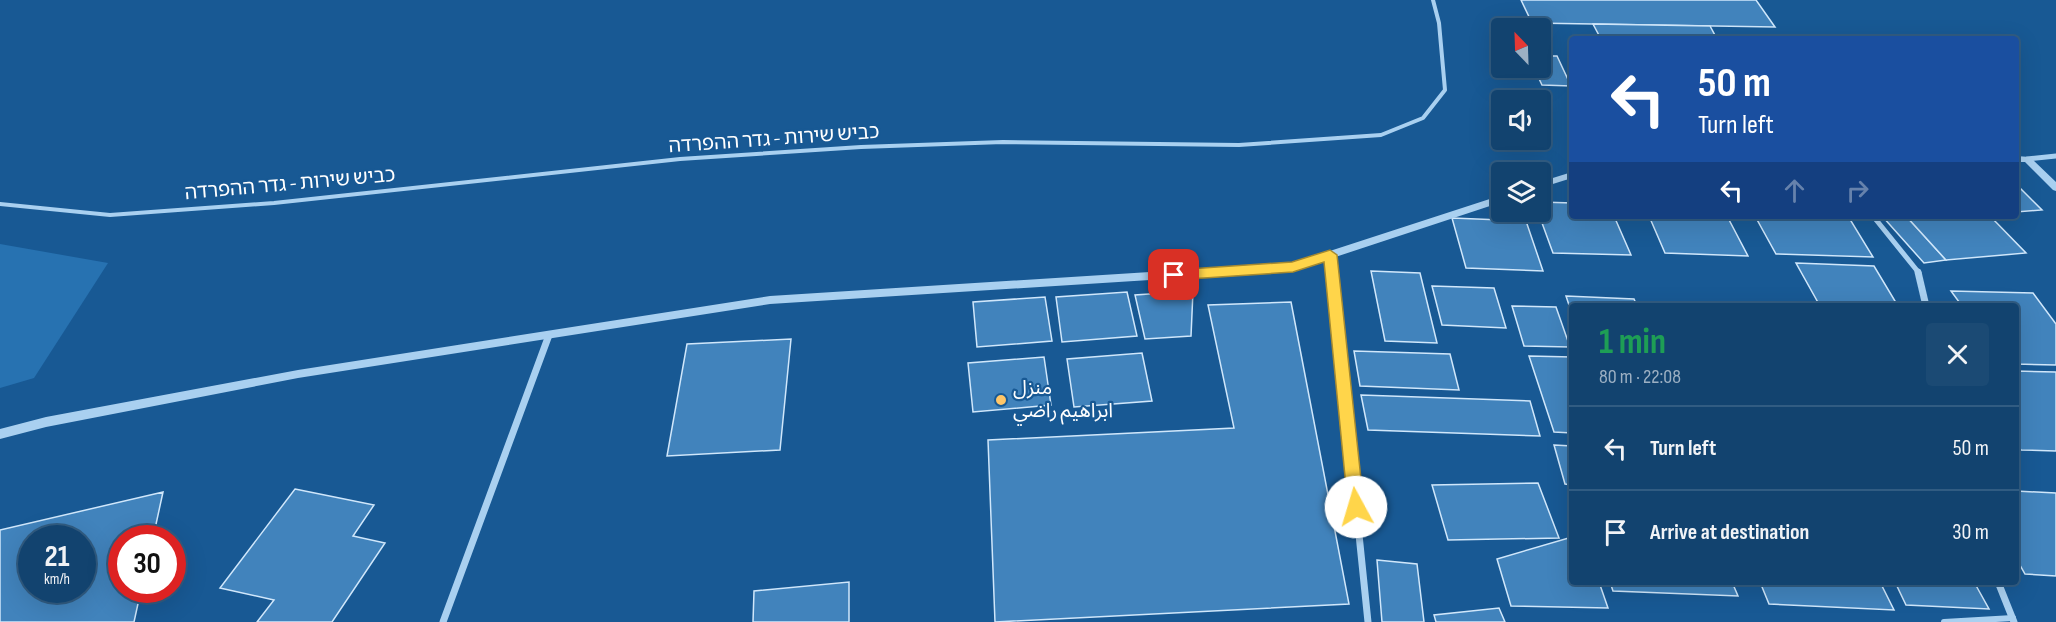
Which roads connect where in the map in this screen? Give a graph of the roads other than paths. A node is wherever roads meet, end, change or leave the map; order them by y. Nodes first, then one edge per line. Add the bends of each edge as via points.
1 (1433, 0) edge
2 (2056, 156) edge
3 (2021, 159) edge
4 (1569, 176) edge
5 (1551, 182) edge
6 (2056, 188) edge
7 (1491, 202) edge
8 (0, 204) edge
9 (1875, 219) edge
10 (1330, 255) junction
11 (1925, 303) edge
12 (549, 335) junction
13 (0, 434) edge
14 (1999, 585) edge
15 (2014, 620) edge
16 (443, 622) edge
17 (1368, 622) edge
18 (1944, 622) edge

1 - 8 lane, כביש שירות - גדר ההפרדה via 1445,90 1423,118 1381,135 1239,145 1003,142 680,159 274,203 110,215
2 - 3 street
3 - 6 street
4 - 5 street
7 - 10 street
9 - 11 street via 1920,275
10 - 12 street via 1293,267 770,300
10 - 17 street
12 - 13 street via 298,374
12 - 16 street
14 - 15 street
15 - 18 street

